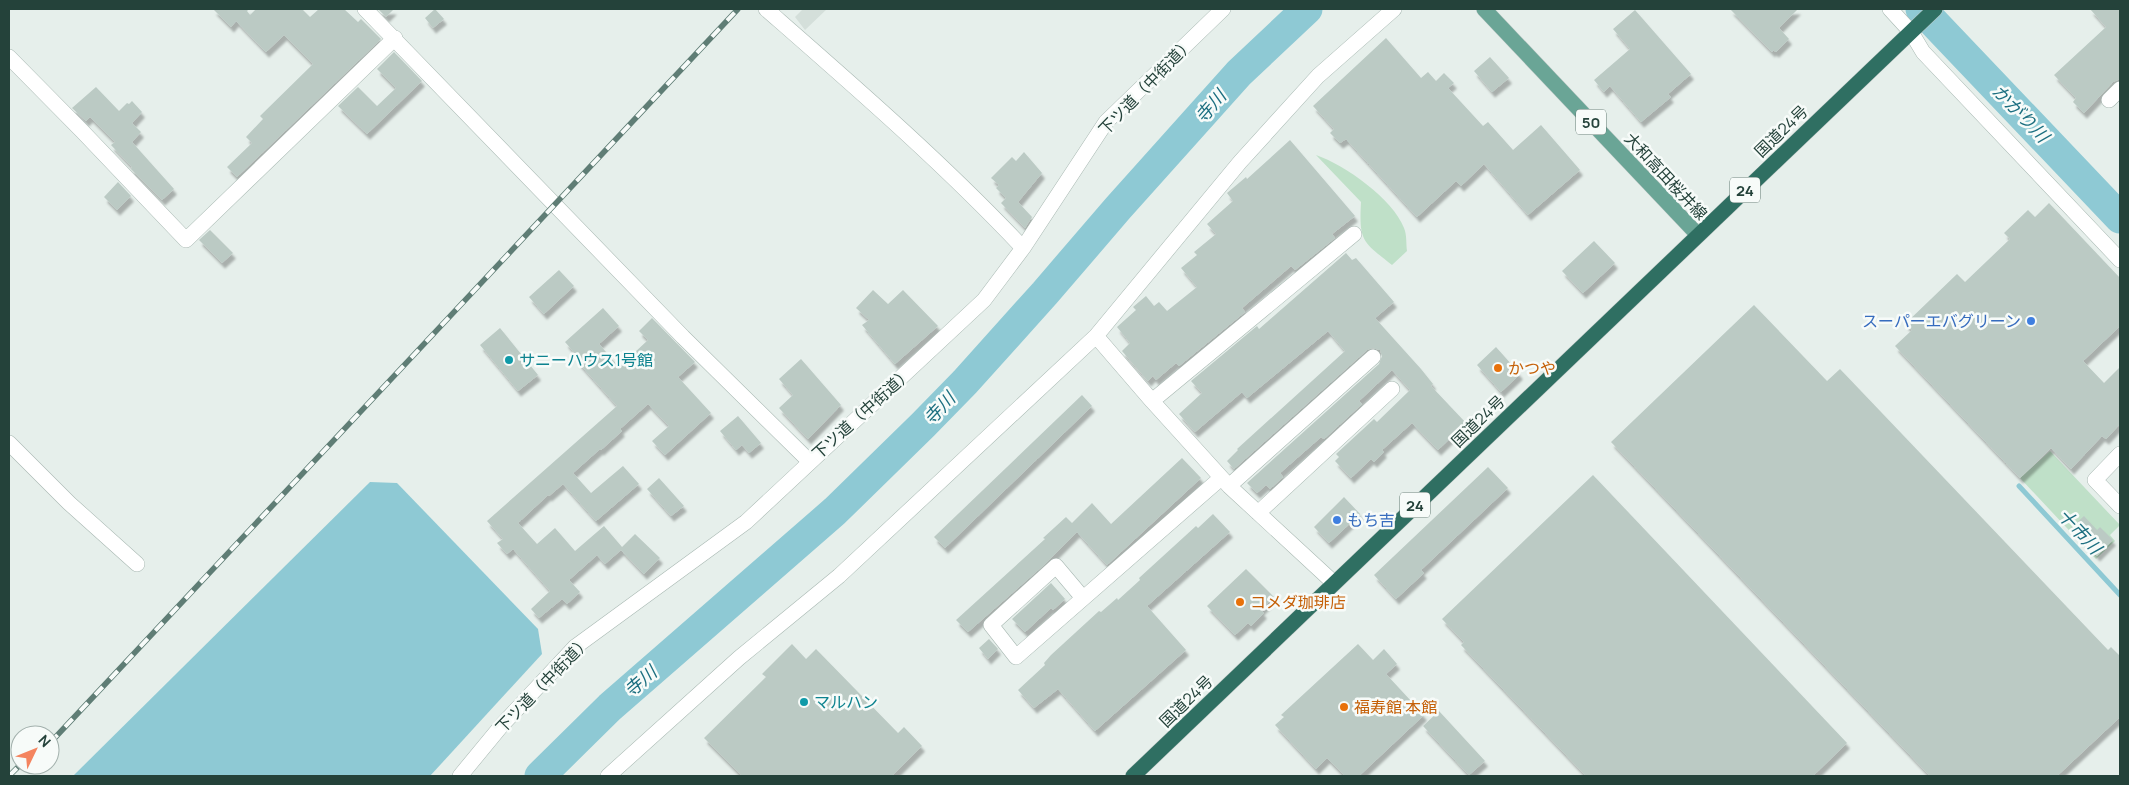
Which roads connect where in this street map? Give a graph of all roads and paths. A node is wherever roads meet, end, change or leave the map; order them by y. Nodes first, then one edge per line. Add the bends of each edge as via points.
1 (365, 9) edge
2 (766, 9) edge
3 (1223, 9) edge
4 (1394, 9) edge
5 (1484, 9) edge
6 (1890, 9) edge
7 (1935, 9) edge
8 (1913, 30) junction
9 (394, 38) junction
10 (9, 57) edge
11 (1354, 234) dead end
12 (1698, 235) junction
13 (1023, 248) junction
14 (2120, 260) edge
15 (1096, 336) junction
16 (1373, 357) dead end
17 (1392, 389) dead end
18 (1152, 401) junction
19 (9, 442) edge
20 (2120, 454) edge
21 (809, 461) junction
22 (1225, 482) junction
23 (2120, 506) edge
24 (1258, 513) junction
25 (137, 564) dead end
26 (1334, 583) junction
27 (1083, 598) junction
28 (460, 776) edge
29 (608, 776) edge
30 (1133, 776) edge

1 - 9 street
2 - 13 street via 881,110
3 - 13 street, 下ツ道（中街道） via 1106,122
4 - 15 street via 1311,83 1240,162
5 - 12 main road, 大和高田桜井線 / 50
6 - 8 street
7 - 8 highway, 国道24号 / 24
8 - 12 highway, 国道24号 / 24
8 - 14 street via 1923,52
9 - 10 street via 186,240
9 - 21 street via 663,316
11 - 18 street
12 - 26 highway, 国道24号 / 24
13 - 21 street, 下ツ道（中街道） via 984,300
15 - 18 street
15 - 29 street via 839,576 739,658
16 - 22 street
17 - 24 street
18 - 22 street
19 - 25 street via 69,503
20 - 23 street via 2095,480
21 - 28 street, 下ツ道（中街道） via 746,522 575,647 502,725
22 - 24 street
22 - 27 street
24 - 26 street
26 - 30 highway, 国道24号 / 24
27 - 27 street via 1016,657 991,625 1056,566

